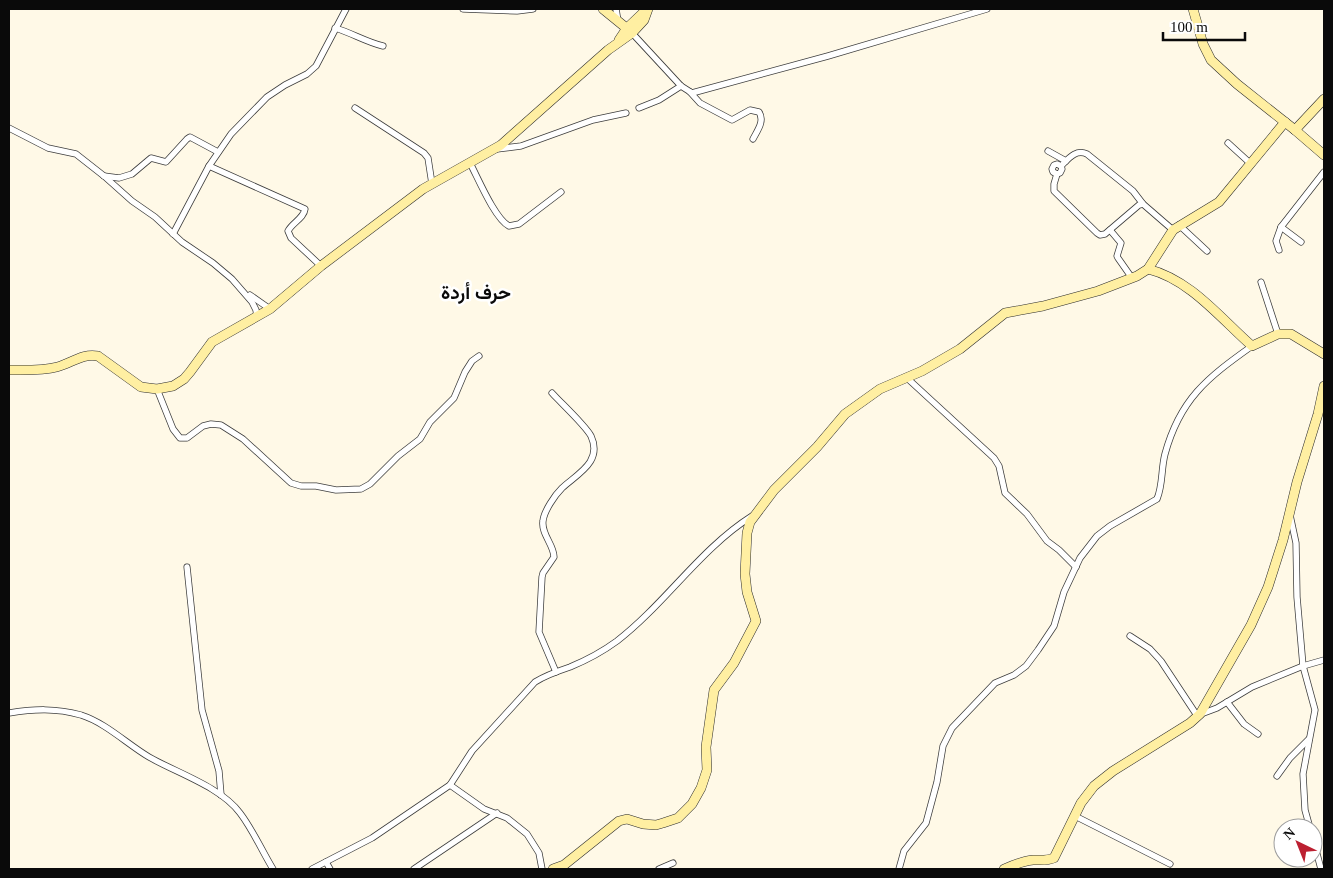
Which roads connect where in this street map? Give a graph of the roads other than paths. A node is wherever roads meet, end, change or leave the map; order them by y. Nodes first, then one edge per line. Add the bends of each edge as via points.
1 (346, 9) edge
2 (463, 9) edge
3 (533, 9) edge
4 (603, 9) edge
5 (616, 9) edge
6 (648, 9) edge
7 (987, 9) edge
8 (1193, 9) edge
9 (618, 21) junction
10 (335, 28) junction
11 (630, 30) junction
12 (383, 46) dead end
13 (680, 86) junction
14 (690, 92) junction
15 (1324, 100) edge
16 (355, 108) dead end
17 (639, 108) dead end
18 (626, 113) dead end
19 (1285, 122) junction
20 (9, 128) edge
21 (1295, 130) junction
22 (753, 139) dead end
23 (1228, 143) dead end
24 (495, 149) junction
25 (1048, 151) dead end
26 (218, 152) junction
27 (1324, 155) edge
28 (470, 163) junction
29 (1063, 164) junction
30 (1250, 164) junction
31 (208, 166) junction
32 (1324, 172) edge
33 (104, 176) junction
34 (432, 184) junction
35 (561, 192) dead end
36 (1143, 204) junction
37 (1281, 226) junction
38 (1176, 227) junction
39 (1110, 230) junction
40 (173, 234) junction
41 (1301, 242) dead end
42 (1279, 250) dead end
43 (1207, 251) dead end
44 (321, 266) junction
45 (1148, 269) junction
46 (1132, 278) junction
47 (1261, 282) dead end
48 (240, 288) junction
49 (270, 309) junction
50 (257, 317) junction
51 (1278, 334) junction
52 (1252, 346) junction
53 (1324, 354) edge
54 (479, 356) dead end
55 (9, 370) edge
56 (907, 378) junction
57 (1324, 386) edge
58 (156, 389) junction
59 (552, 393) dead end
60 (1321, 415) edge
61 (1290, 512) junction
62 (753, 516) junction
63 (1076, 567) junction
64 (186, 568) dead end
65 (1130, 636) dead end
66 (1324, 660) edge
67 (1304, 666) junction
68 (556, 672) junction
69 (1228, 702) junction
70 (9, 712) edge
71 (1199, 715) junction
72 (1258, 734) dead end
73 (1309, 739) junction
74 (1277, 776) dead end
75 (450, 785) junction
76 (221, 795) junction
77 (497, 813) junction
78 (1075, 816) junction
79 (1307, 818) edge
80 (326, 862) junction
81 (423, 863) junction
82 (673, 863) dead end
83 (1170, 864) dead end
84 (273, 869) edge
85 (312, 869) edge
86 (330, 869) edge
87 (414, 869) edge
88 (427, 869) edge
89 (542, 869) edge
90 (553, 869) edge
91 (659, 869) edge
92 (899, 869) edge
93 (1004, 869) edge

1 - 10 street
2 - 3 street
4 - 9 main road
5 - 9 street
6 - 11 main road via 644,20
7 - 14 street via 701,92
8 - 19 main road via 1209,58
9 - 11 main road
10 - 12 street
10 - 26 street via 316,66 266,97
11 - 13 street
11 - 24 main road via 523,128
13 - 14 street
13 - 17 street
14 - 22 street via 700,103 732,120 750,110 760,112 762,122
15 - 21 main road
16 - 34 street via 424,153 428,158
18 - 24 street via 593,120 521,146
19 - 21 main road
19 - 30 main road
20 - 33 street via 48,148 76,154
21 - 27 main road
23 - 30 street
24 - 28 main road
25 - 29 street
26 - 31 street
26 - 33 street via 190,137 166,162 151,158 132,174 119,178
28 - 34 main road
28 - 35 street via 504,223 509,226 519,224
29 - 36 street via 1076,153 1087,154 1133,191
29 - 39 street via 1052,167 1056,174 1054,191 1097,233 1103,235
30 - 38 main road via 1212,208
31 - 40 street
31 - 44 street via 305,209 288,231 291,238
32 - 37 street
33 - 40 street
34 - 44 main road
36 - 38 street
36 - 39 street
37 - 41 street
37 - 42 street via 1276,241
38 - 43 street
38 - 45 main road
39 - 46 street via 1121,243 1117,256
40 - 48 street via 214,263
44 - 49 main road
45 - 46 main road
45 - 52 main road via 1168,276 1193,292
46 - 56 main road via 1098,291 1005,313 960,348
47 - 51 street
48 - 49 street
48 - 50 street via 252,302
49 - 50 main road
50 - 58 main road via 212,342 184,379 173,386
51 - 52 main road
51 - 53 main road via 1291,334
52 - 63 street via 1216,372 1186,404 1165,454 1157,499 1098,536
54 - 58 street via 465,372 454,398 430,422 420,439 370,484 357,489 331,490 291,483 243,438 221,425 206,425 187,438 180,438
55 - 58 main road via 57,367 85,355 93,355 141,387
56 - 62 main road via 880,389 845,414
56 - 63 street via 994,458 1005,493 1027,514 1047,541
57 - 60 main road
59 - 68 street via 590,435 593,448 588,465 561,489 543,518 542,527 554,557 542,577 539,632
60 - 61 main road
61 - 67 street via 1296,543 1297,597
61 - 71 main road via 1260,608
62 - 68 street via 717,542 656,606 616,641 597,655
62 - 90 main road via 746,533 745,574 756,621 734,663 714,690 707,770 696,798 685,812 670,821 656,825 627,819 619,821 564,865
63 - 92 street via 1064,592 1054,626 1026,666 995,683 948,734 926,823 904,851
64 - 76 street via 202,710 219,771
65 - 71 street via 1161,661
66 - 67 street
67 - 69 street via 1252,687
67 - 73 street via 1315,710
68 - 75 street via 535,682 521,696 470,754
69 - 71 street
69 - 72 street via 1244,724
70 - 76 street via 40,708 82,716
71 - 78 main road via 1102,778 1087,794
73 - 74 street
73 - 79 street via 1303,774
75 - 77 street via 477,804
75 - 80 street via 372,838
76 - 84 street via 240,812
77 - 81 street
77 - 89 street via 513,822 532,840
78 - 83 street
78 - 93 main road via 1054,858 1029,860
80 - 85 street
80 - 86 street
81 - 87 street
81 - 88 street
82 - 91 street

